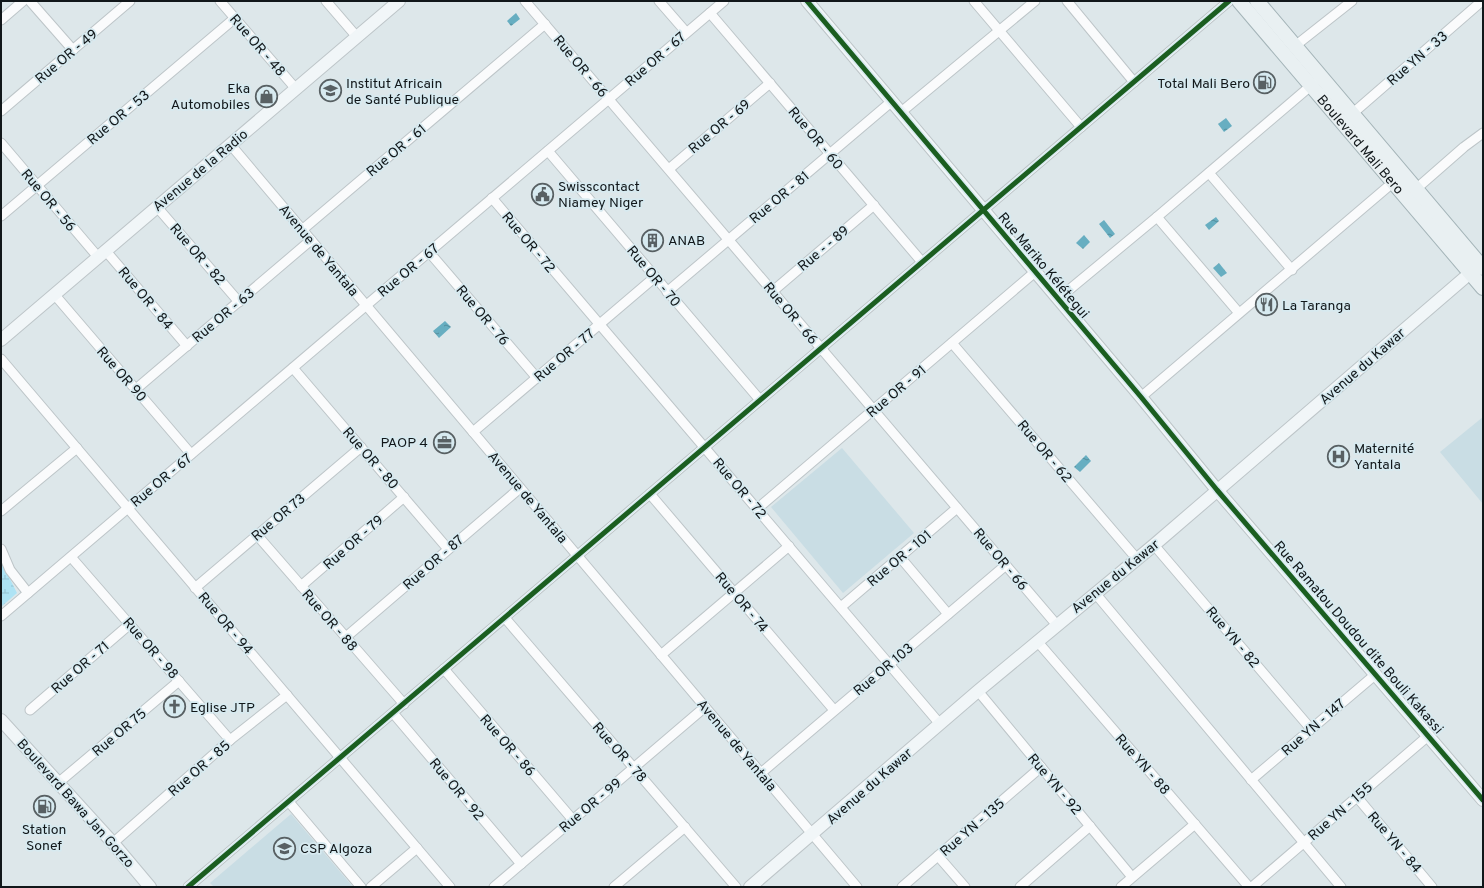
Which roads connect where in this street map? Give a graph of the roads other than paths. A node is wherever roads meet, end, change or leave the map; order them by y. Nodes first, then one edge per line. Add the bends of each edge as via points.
1 (23, 1) edge
2 (30, 1) edge
3 (220, 1) edge
4 (326, 1) edge
5 (399, 1) edge
6 (526, 1) edge
7 (659, 1) edge
8 (724, 1) edge
9 (806, 1) edge
10 (974, 1) edge
11 (1035, 1) edge
12 (1067, 1) edge
13 (1229, 1) edge
14 (1239, 1) edge
15 (1257, 1) edge
16 (1352, 1) edge
17 (1482, 1) edge
18 (126, 2) edge
19 (710, 13) junction
20 (235, 18) junction
21 (1, 20) edge
22 (545, 24) junction
23 (999, 31) junction
24 (686, 32) junction
25 (357, 37) junction
26 (1295, 46) junction
27 (73, 50) junction
28 (1321, 77) junction
29 (1134, 82) junction
30 (770, 83) junction
31 (1310, 86) junction
32 (296, 89) junction
33 (609, 99) junction
34 (891, 102) junction
35 (1, 111) edge
36 (900, 113) junction
37 (1352, 114) junction
38 (1081, 127) junction
39 (1483, 134) edge
40 (1, 143) edge
41 (230, 144) junction
42 (548, 151) junction
43 (830, 154) junction
44 (669, 169) junction
45 (1209, 173) junction
46 (1398, 179) junction
47 (37, 186) junction
48 (1416, 190) junction
49 (492, 198) junction
50 (874, 205) junction
51 (157, 207) junction
52 (983, 211) junction
53 (1, 216) edge
54 (1157, 217) junction
55 (302, 230) junction
56 (311, 240) junction
57 (729, 240) junction
58 (429, 252) junction
59 (101, 254) junction
60 (922, 262) junction
61 (1479, 267) edge
62 (1292, 270) junction
63 (1035, 272) junction
64 (655, 278) junction
65 (1483, 288) edge
66 (773, 291) junction
67 (667, 292) junction
68 (54, 294) junction
69 (1058, 299) junction
70 (238, 302) junction
71 (366, 306) junction
72 (1239, 313) junction
73 (600, 325) junction
74 (1, 340) edge
75 (952, 343) junction
76 (187, 346) junction
77 (821, 348) junction
78 (1, 359) edge
79 (293, 368) junction
80 (537, 378) junction
81 (136, 390) junction
82 (1141, 397) junction
83 (760, 400) junction
84 (874, 410) junction
85 (473, 432) junction
86 (361, 447) junction
87 (77, 448) junction
88 (705, 448) junction
89 (191, 454) junction
90 (520, 488) junction
91 (1217, 490) junction
92 (650, 494) junction
93 (404, 497) junction
94 (128, 508) junction
95 (957, 508) junction
96 (757, 509) junction
97 (1, 511) edge
98 (257, 536) junction
99 (1154, 544) junction
100 (789, 546) junction
101 (1, 549) edge
102 (448, 549) junction
103 (577, 556) junction
104 (71, 557) junction
105 (900, 557) junction
106 (1137, 559) junction
107 (1006, 564) junction
108 (301, 586) junction
109 (195, 588) junction
110 (28, 593) junction
111 (734, 593) junction
112 (1095, 593) junction
113 (841, 607) junction
114 (948, 614) junction
115 (1, 616) edge
116 (505, 618) junction
117 (130, 624) junction
118 (1056, 624) junction
119 (346, 637) junction
120 (1037, 641) junction
121 (661, 655) junction
122 (889, 664) junction
123 (444, 669) junction
124 (1376, 674) junction
125 (179, 681) junction
126 (978, 691) junction
127 (287, 695) junction
128 (404, 704) junction
129 (705, 707) junction
130 (30, 710) dead end
131 (834, 710) junction
132 (393, 713) junction
133 (1, 720) edge
134 (940, 724) junction
135 (1311, 730) junction
136 (1428, 736) junction
137 (230, 740) junction
138 (340, 758) junction
139 (1041, 767) junction
140 (634, 768) junction
141 (761, 773) junction
142 (1251, 780) junction
143 (58, 783) junction
144 (1357, 797) junction
145 (1483, 800) edge
146 (289, 802) junction
147 (573, 820) junction
148 (1195, 824) junction
149 (1090, 826) junction
150 (685, 827) junction
151 (812, 834) junction
152 (113, 843) junction
153 (1303, 843) junction
154 (417, 848) junction
155 (938, 856) junction
156 (521, 864) junction
157 (1132, 877) junction
158 (150, 887) edge
159 (188, 887) edge
160 (361, 887) edge
161 (371, 887) edge
162 (450, 887) edge
163 (494, 887) edge
164 (614, 887) edge
165 (736, 887) edge
166 (750, 887) edge
167 (857, 887) edge
168 (902, 887) edge
169 (965, 887) edge
170 (1020, 887) edge
171 (1121, 887) edge
172 (1249, 887) edge
173 (1252, 887) edge
174 (1341, 887) edge
175 (1432, 887) edge

1 - 21 street
2 - 27 street
3 - 20 street, Rue OR - 48
4 - 25 street
5 - 25 street, Avenue de la Radio
6 - 22 street, Rue OR - 66
7 - 24 street
8 - 19 street, Rue OR - 67
9 - 34 street, Rue Mariko Kélétegui
10 - 23 street
11 - 23 street
12 - 29 street
13 - 29 street
14 - 31 main road, Boulevard Mali Bero
15 - 26 main road, Boulevard Mali Bero
16 - 26 street
17 - 37 street, Rue YN - 33
18 - 27 street, Rue OR - 49
19 - 24 street, Rue OR - 67
19 - 30 street, Rue OR - 60
20 - 32 street, Rue OR - 48
20 - 47 street, Rue OR - 53
22 - 33 street, Rue OR - 66
22 - 55 street, Rue OR - 61
23 - 36 street
23 - 38 street
24 - 33 street, Rue OR - 67
25 - 32 street, Avenue de la Radio
26 - 28 main road, Boulevard Mali Bero
27 - 35 street, Rue OR - 49
28 - 31 street
28 - 37 main road, Boulevard Mali Bero
29 - 38 street
30 - 43 street, Rue OR - 60
30 - 44 street, Rue OR - 69
31 - 45 street
31 - 46 main road, Boulevard Mali Bero
32 - 41 street, Avenue de la Radio
33 - 42 street, Rue OR - 67
33 - 44 street, Rue OR - 66
34 - 36 street, Rue Mariko Kélétegui
34 - 43 street, Rue OR - 81
36 - 52 street, Rue Mariko Kélétegui
37 - 46 main road, Boulevard Mali Bero
38 - 52 street
39 - 48 street via 1464,147
40 - 47 street, Rue OR - 56
41 - 51 street, Avenue de la Radio
41 - 55 street, Avenue de Yantala
42 - 49 street, Rue OR - 67
42 - 64 street, Rue OR - 70
43 - 50 street, Rue OR - 60
43 - 57 street, Rue OR - 81
44 - 57 street, Rue OR - 66
45 - 54 street
45 - 62 street
46 - 48 main road, Boulevard Mali Bero
46 - 61 main road, Boulevard Mali Bero
46 - 62 street
47 - 53 street, Rue OR - 53
47 - 59 street, Rue OR - 56
48 - 61 main road, Boulevard Mali Bero
49 - 58 street, Rue OR - 67
49 - 73 street, Rue OR - 72
50 - 60 street, Rue OR - 60
50 - 66 street, Rue - - 89
51 - 59 street, Avenue de la Radio
51 - 70 street, Rue OR - 82
52 - 60 street
52 - 63 street, Rue Mariko Kélétegui
54 - 69 street
54 - 72 street
55 - 56 street, Avenue de Yantala
56 - 70 street, Rue OR - 63
56 - 71 street, Avenue de Yantala
57 - 66 street, Rue OR - 66
57 - 67 street, Rue OR - 81
58 - 71 street, Rue OR - 67
58 - 80 street, Rue OR - 76
59 - 68 street, Avenue de la Radio
59 - 76 street, Rue OR - 84
60 - 77 street
61 - 65 main road, Boulevard Mali Bero
61 - 91 street, Avenue du Kawar
62 - 72 street
63 - 69 street, Rue Mariko Kélétegui
63 - 75 street, Rue OR - 91
64 - 67 street, Rue OR - 70
64 - 73 street, Rue OR - 77
66 - 77 street, Rue OR - 66
67 - 83 street, Rue OR - 70
68 - 74 street, Avenue de la Radio
68 - 81 street, Rue OR 90
69 - 82 street, Rue Mariko Kélétegui
70 - 76 street, Rue OR - 63
71 - 79 street, Rue OR - 67
71 - 85 street, Avenue de Yantala
72 - 82 street
73 - 80 street, Rue OR - 77
73 - 88 street, Rue OR - 72
75 - 84 street, Rue OR - 91
75 - 106 street, Rue OR - 62
76 - 81 street, Rue OR - 63
77 - 83 street
77 - 84 street, Rue OR - 66
78 - 87 street, Rue OR - 94
79 - 86 street, Rue OR - 80
79 - 89 street, Rue OR - 67
80 - 85 street, Rue OR - 77
81 - 89 street, Rue OR 90
82 - 91 street, Rue Mariko Kélétegui
83 - 88 street
84 - 95 street, Rue OR - 66
84 - 96 street, Rue OR - 91
85 - 90 street, Avenue de Yantala
86 - 93 street, Rue OR - 80
86 - 98 street, Rue OR 73
87 - 94 street, Rue OR - 94
87 - 97 street
88 - 92 street
88 - 96 street, Rue OR - 72
89 - 94 street, Rue OR - 67
90 - 102 street, Rue OR - 87
90 - 103 street, Avenue de Yantala
91 - 99 street, Avenue du Kawar
91 - 124 street, Rue Ramatou Doudou dite Bouli Kakassi
92 - 103 street
92 - 111 street, Rue OR - 74
93 - 102 street, Rue OR - 80
93 - 108 street, Rue OR - 79
94 - 104 street, Rue OR - 67
94 - 109 street, Rue OR - 94
95 - 105 street, Rue OR - 101
95 - 107 street, Rue OR - 66
96 - 100 street, Rue OR - 72
98 - 108 street, Rue OR - 88
98 - 109 street, Rue OR 73
99 - 106 street, Avenue du Kawar
99 - 135 street, Rue YN - 82
100 - 111 street
100 - 113 street, Rue OR - 72
101 - 110 street via 10,570
102 - 119 street, Rue OR - 87
103 - 116 street
103 - 121 street, Avenue de Yantala
104 - 110 street, Rue OR - 67
104 - 117 street, Rue OR - 98
105 - 113 street, Rue OR - 101
105 - 114 street
106 - 112 street, Avenue du Kawar
107 - 114 street, Rue OR 103
107 - 118 street, Rue OR - 66
108 - 119 street, Rue OR - 88
109 - 127 street, Rue OR - 94
110 - 115 street, Rue OR - 67
111 - 121 street
111 - 131 street, Rue OR - 74
112 - 118 street, Avenue du Kawar
112 - 142 street
113 - 122 street, Rue OR - 72
114 - 122 street, Rue OR 103
116 - 123 street
116 - 140 street, Rue OR - 78
117 - 125 street, Rue OR - 98
117 - 130 street, Rue OR - 71
118 - 120 street, Avenue du Kawar
119 - 128 street, Rue OR - 88
120 - 126 street, Avenue du Kawar
120 - 148 street, Rue YN - 88
121 - 129 street, Avenue de Yantala
122 - 131 street, Rue OR 103
122 - 134 street, Rue OR - 72
123 - 128 street
123 - 147 street, Rue OR - 86
124 - 135 street, Rue YN - 147
124 - 136 street, Rue Ramatou Doudou dite Bouli Kakassi
125 - 137 street, Rue OR - 98
125 - 143 street, Rue OR 75
126 - 134 street, Avenue du Kawar
126 - 139 street, Rue YN - 92
127 - 137 street, Rue OR - 85
127 - 138 street, Rue OR - 94
128 - 132 street
129 - 140 street, Rue OR - 99
129 - 141 street, Avenue de Yantala
131 - 141 street, Rue OR 103
132 - 138 street
132 - 156 street, Rue OR - 92
133 - 143 street, Boulevard Bawa Jan Gorzo
134 - 151 street, Avenue du Kawar
135 - 142 street, Rue YN - 147
136 - 144 street, Rue YN - 155
136 - 145 street, Rue Ramatou Doudou dite Bouli Kakassi
137 - 152 street, Rue OR - 85
138 - 146 street
138 - 154 street, Rue OR - 94
139 - 149 street, Rue YN - 92
139 - 155 street, Rue YN - 135
140 - 147 street, Rue OR - 99
140 - 150 street, Rue OR - 78
141 - 151 street, Avenue de Yantala
142 - 153 street
143 - 152 street, Boulevard Bawa Jan Gorzo
144 - 153 street, Rue YN - 155
144 - 175 street, Rue YN - 84
146 - 159 street
146 - 160 street
147 - 156 street, Rue OR - 99
148 - 157 street
148 - 172 street, Rue YN - 88
149 - 157 street, Rue YN - 92
149 - 170 street
150 - 164 street
150 - 165 street, Rue OR - 78
151 - 166 street, Avenue du Kawar
151 - 167 street, Avenue de Yantala
152 - 158 street, Boulevard Bawa Jan Gorzo
153 - 173 street, Rue YN - 155
153 - 174 street
154 - 161 street
154 - 162 street, Rue OR - 94
155 - 168 street, Rue YN - 135
155 - 169 street
156 - 163 street, Rue OR - 99
157 - 171 street

